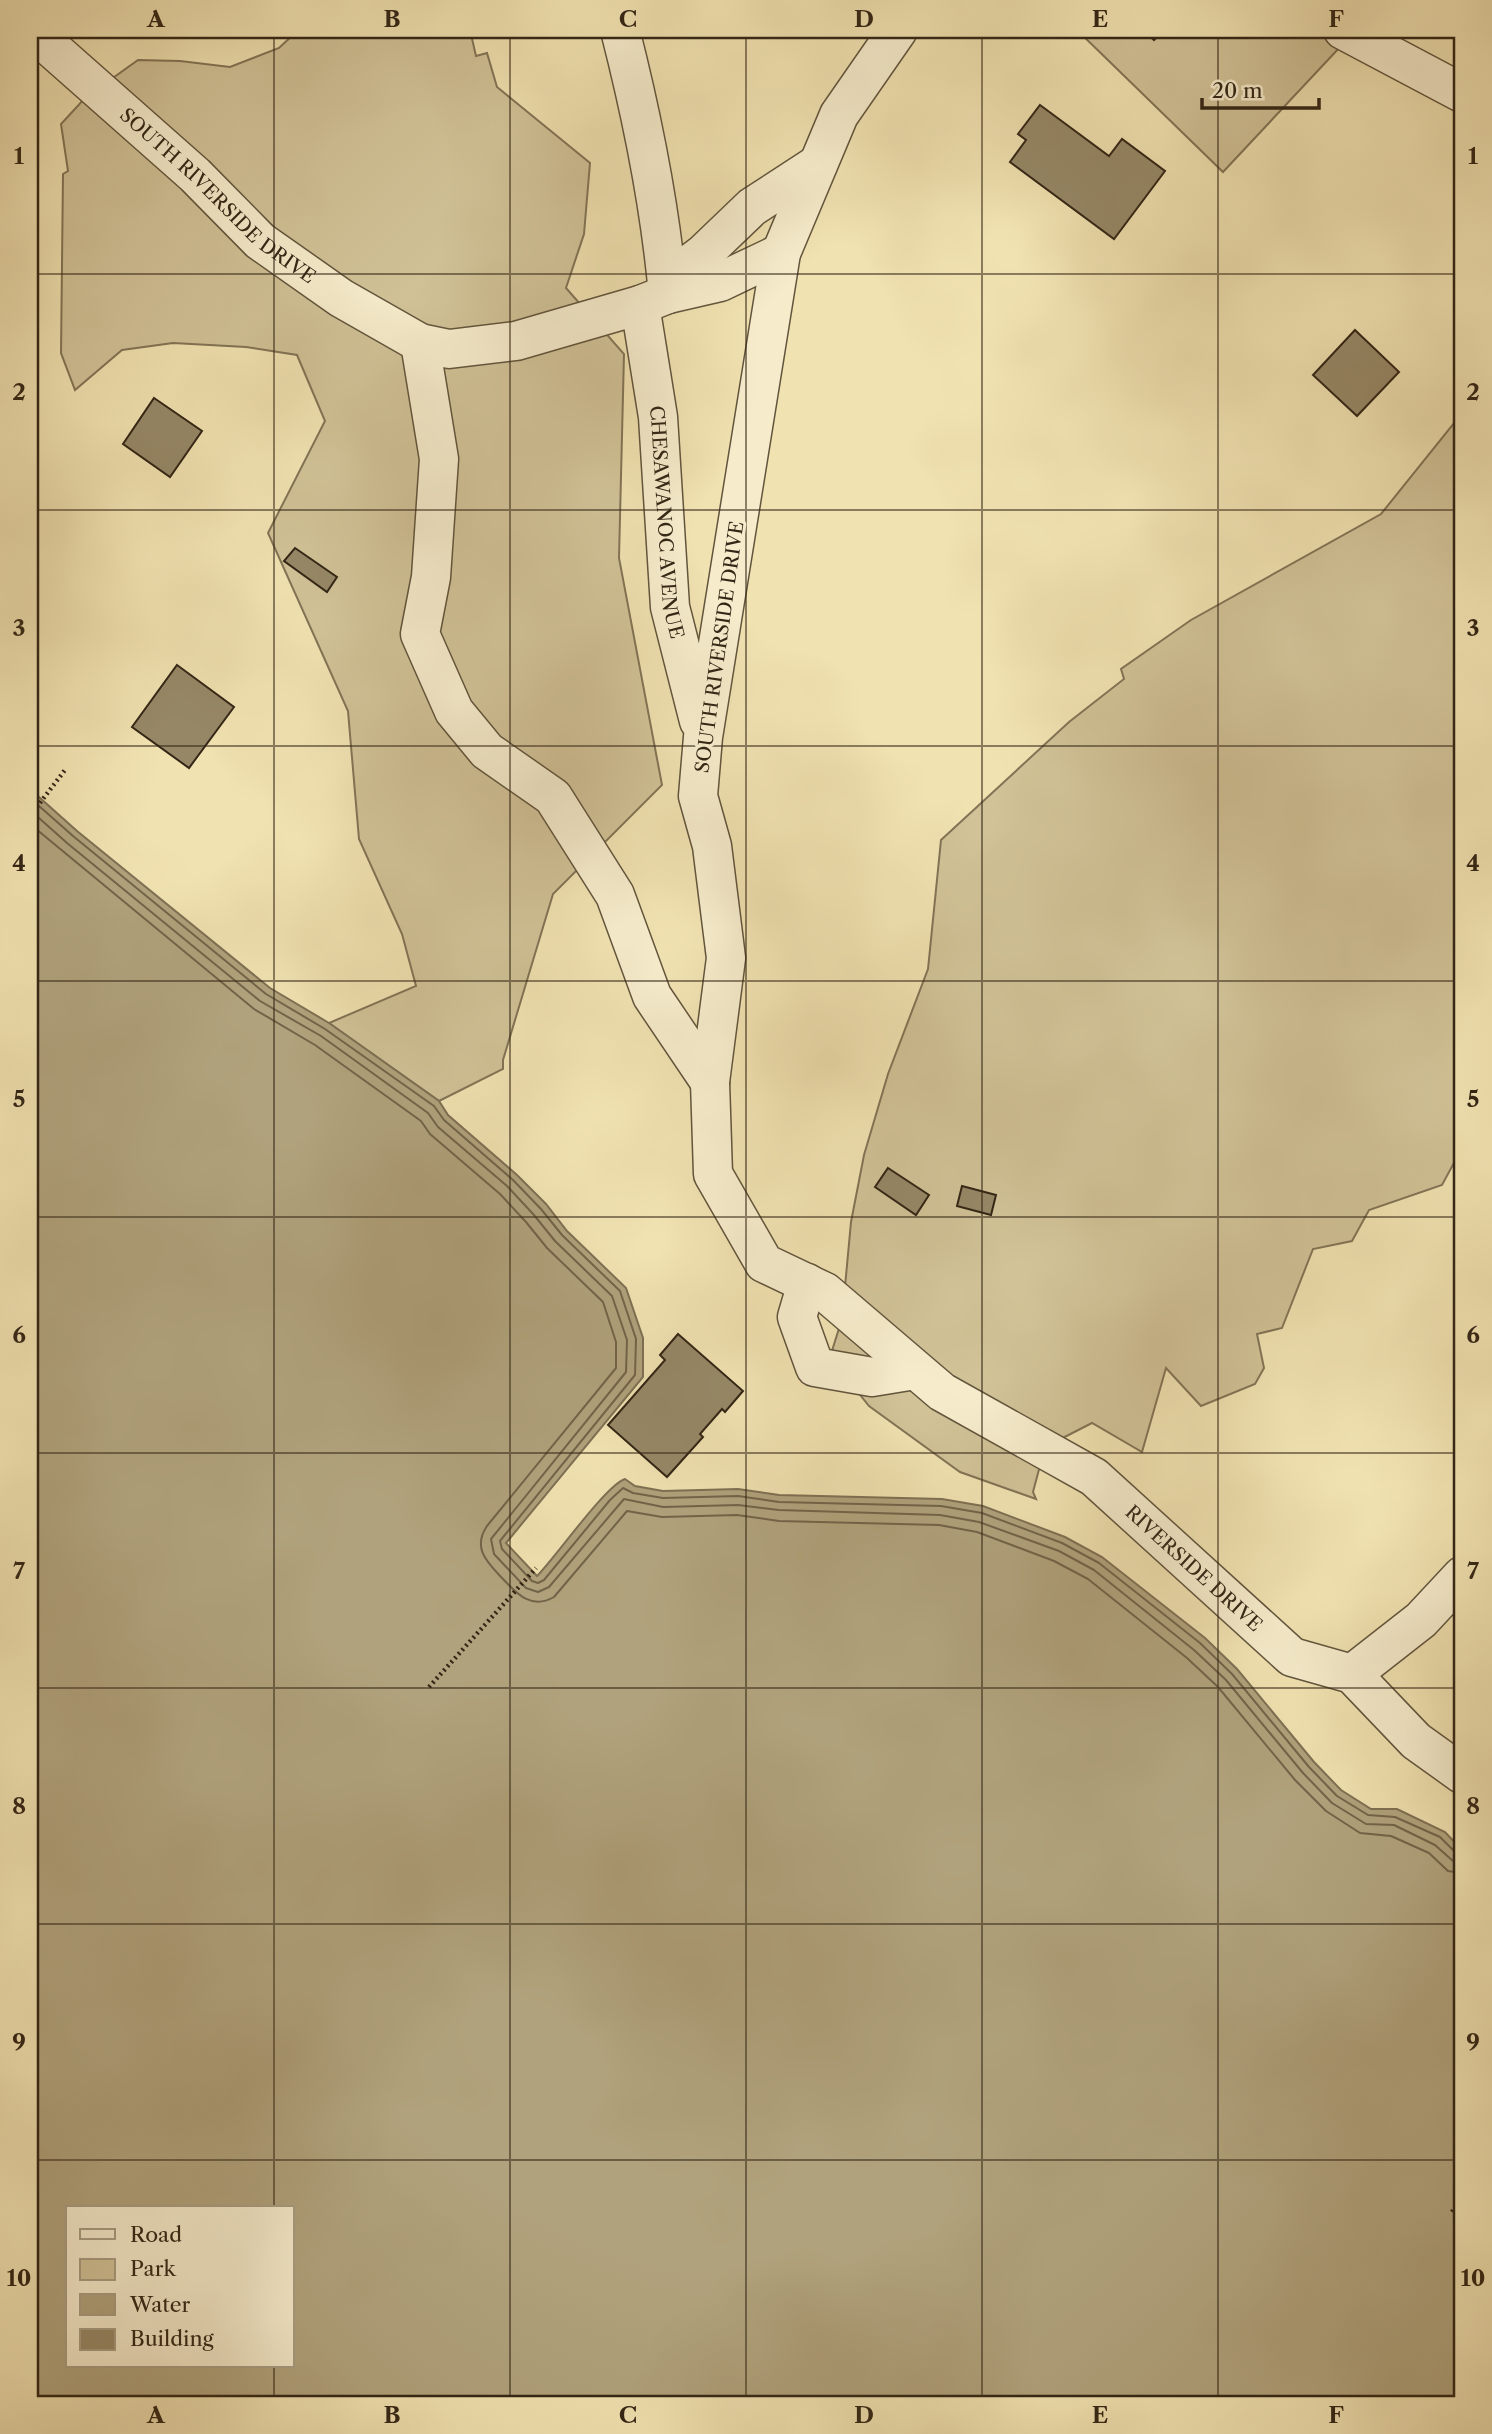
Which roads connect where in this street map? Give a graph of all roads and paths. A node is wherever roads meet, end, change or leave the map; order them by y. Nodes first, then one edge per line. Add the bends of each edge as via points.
1 (32, 30) edge
2 (620, 30) edge
3 (898, 30) edge
4 (1343, 30) edge
5 (1462, 93) edge
6 (818, 164) junction
7 (780, 253) junction
8 (659, 293) junction
9 (420, 343) junction
10 (703, 737) junction
11 (65, 770) dead end
12 (30, 816) edge
13 (710, 1082) junction
14 (816, 1287) junction
15 (915, 1370) junction
16 (536, 1568) dead end
17 (1462, 1576) edge
18 (1352, 1674) junction
19 (429, 1687) dead end
20 (1462, 1774) edge
21 (1462, 2196) edge
22 (1452, 2212) dead end

1 - 9 street, SOUTH RIVERSIDE DRIVE via 195,175 261,241 341,298
2 - 8 street, CHESAWANOC AVENUE via 639,103
3 - 6 street, SOUTH RIVERSIDE DRIVE via 839,116
4 - 5 street
6 - 7 street, SOUTH RIVERSIDE DRIVE
6 - 8 street, SOUTH RIVERSIDE DRIVE via 752,207
7 - 8 street, SOUTH RIVERSIDE DRIVE via 720,282
7 - 10 street, SOUTH RIVERSIDE DRIVE
8 - 9 street, SOUTH RIVERSIDE DRIVE via 516,341 449,349
8 - 10 street, CHESAWANOC AVENUE via 658,417 670,607
9 - 13 street via 439,459 431,577 420,634 454,711 487,751 553,797 615,895 652,996
10 - 13 street, SOUTH RIVERSIDE DRIVE via 698,796 712,846 726,958
11 - 12 path
13 - 14 street, SOUTH RIVERSIDE DRIVE via 713,1174 764,1263
14 - 15 street, RIVERSIDE DRIVE
14 - 15 street via 797,1317 815,1367 873,1377
15 - 18 street, RIVERSIDE DRIVE via 942,1392 1094,1477 1292,1657
16 - 19 path
17 - 18 street via 1422,1620
18 - 20 street via 1416,1741
21 - 22 path

